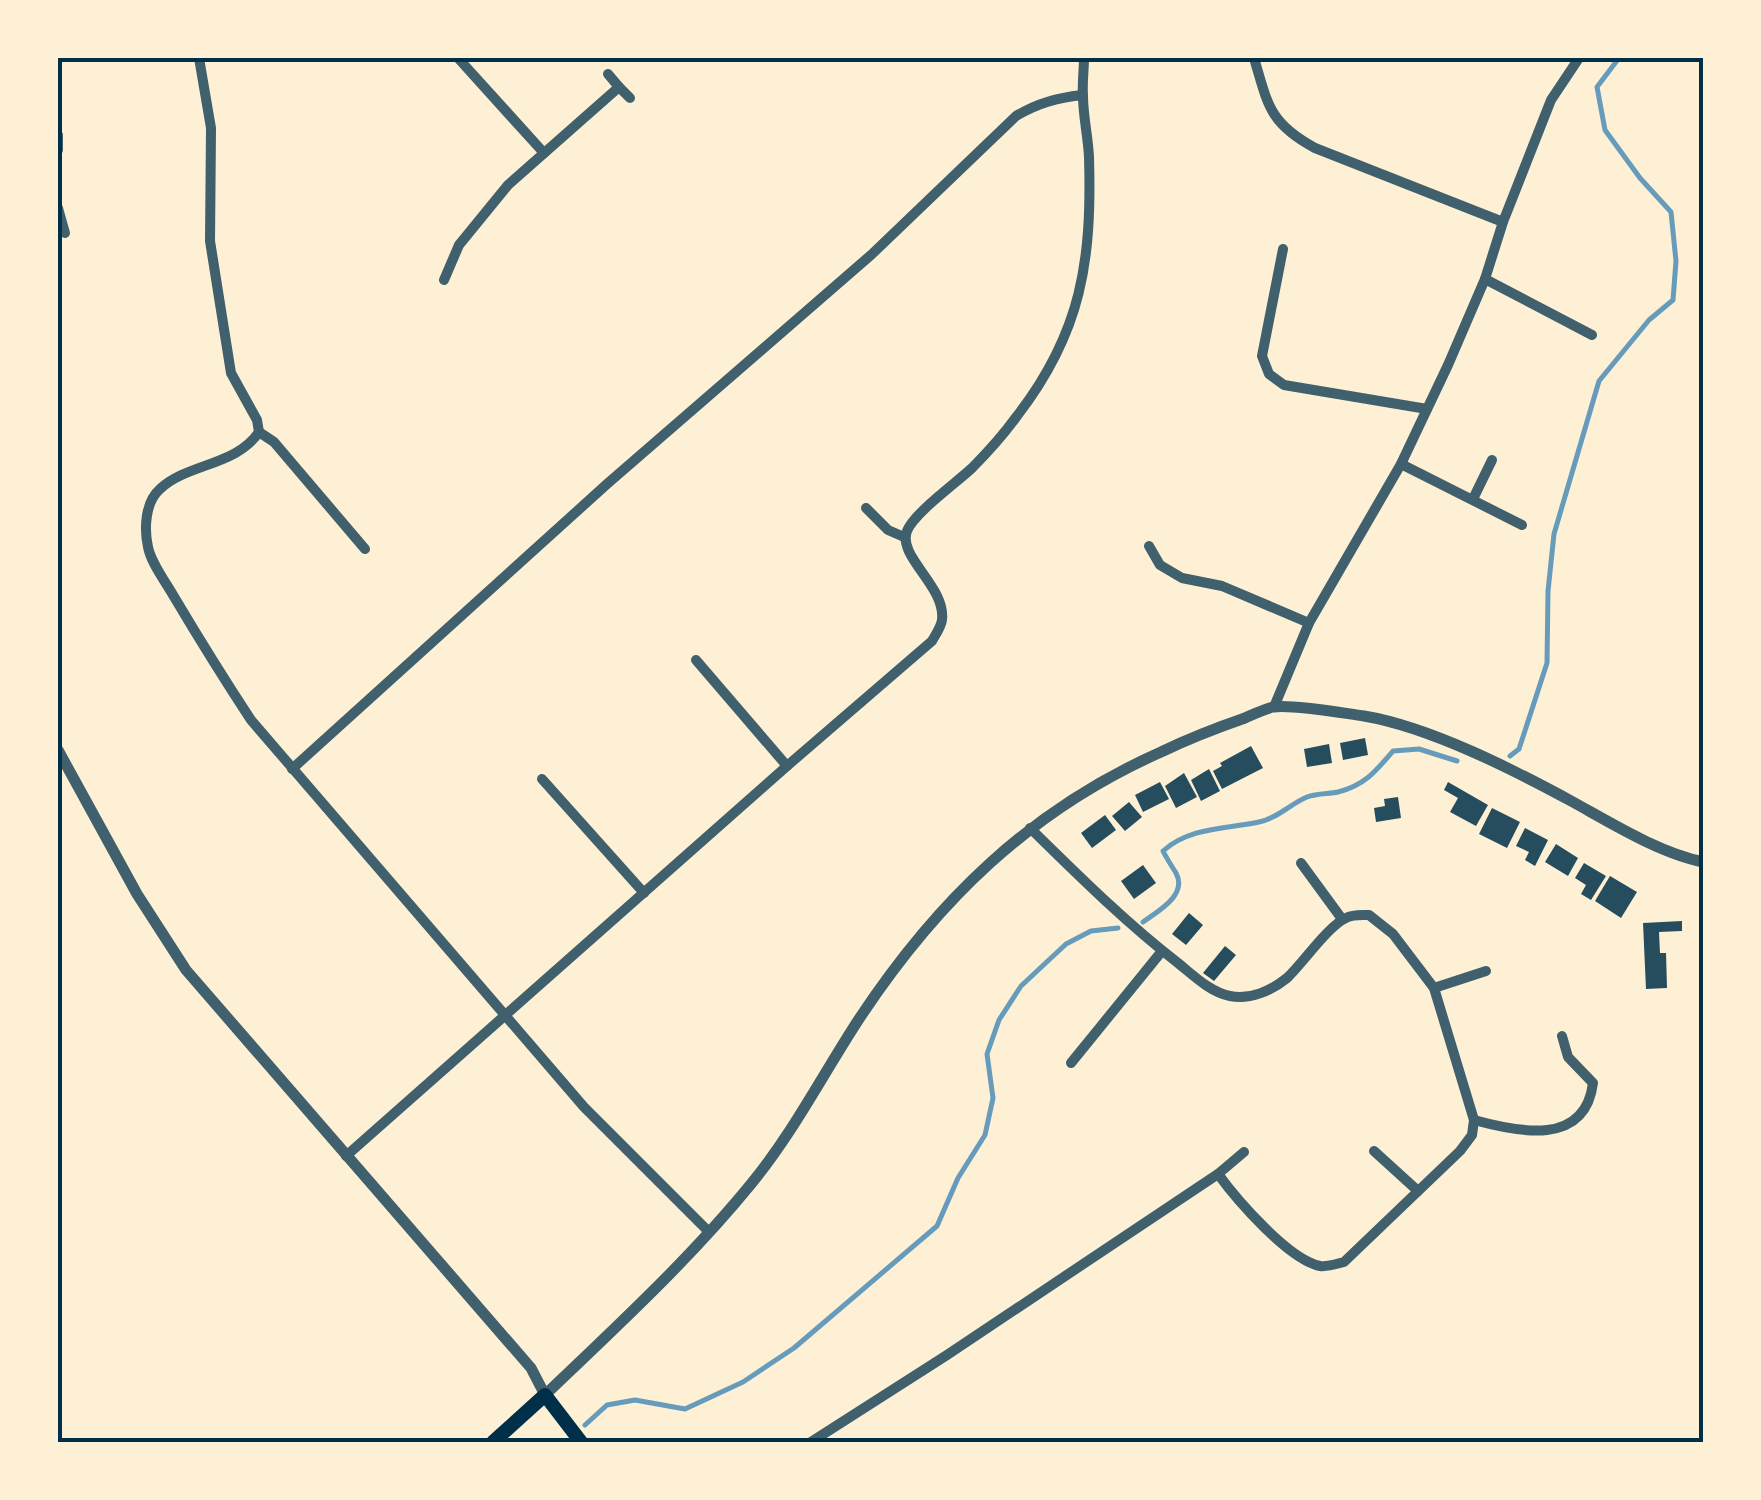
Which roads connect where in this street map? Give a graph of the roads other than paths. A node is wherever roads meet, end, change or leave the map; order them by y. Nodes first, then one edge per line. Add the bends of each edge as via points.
1 (200, 58) edge
2 (458, 58) edge
3 (1084, 58) edge
4 (1254, 58) edge
5 (1578, 58) edge
6 (608, 74) dead end
7 (619, 86) junction
8 (1082, 95) junction
9 (630, 98) dead end
10 (58, 135) edge
11 (58, 150) edge
12 (544, 153) junction
13 (58, 208) edge
14 (1503, 222) junction
15 (65, 234) dead end
16 (1283, 249) dead end
17 (1485, 279) junction
18 (444, 280) dead end
19 (1592, 335) dead end
20 (1427, 409) junction
21 (259, 432) junction
22 (1492, 460) dead end
23 (1401, 464) junction
24 (1473, 499) junction
25 (866, 508) dead end
26 (1522, 525) dead end
27 (904, 537) junction
28 (1149, 546) dead end
29 (365, 549) dead end
30 (1309, 623) junction
31 (696, 660) dead end
32 (1274, 707) junction
33 (58, 750) edge
34 (787, 766) junction
35 (292, 769) junction
36 (542, 778) dead end
37 (1030, 828) junction
38 (1704, 862) edge
39 (1300, 863) dead end
40 (644, 893) junction
41 (1342, 919) junction
42 (1162, 951) junction
43 (1486, 971) dead end
44 (1434, 988) junction
45 (506, 1016) junction
46 (1562, 1036) dead end
47 (1071, 1064) dead end
48 (1474, 1120) junction
49 (1244, 1152) dead end
50 (1374, 1152) dead end
51 (346, 1156) junction
52 (1218, 1174) junction
53 (1418, 1190) junction
54 (708, 1232) junction
55 (545, 1394) junction
56 (816, 1441) edge
57 (493, 1442) edge
58 (581, 1442) edge

1 - 21 street via 211,128 210,241 232,373
2 - 12 street
3 - 8 street
4 - 14 street via 1273,113 1300,140
5 - 14 street via 1551,100
6 - 7 street
7 - 9 street
7 - 12 street
8 - 27 street via 1086,258 1062,342 1019,414
8 - 35 street via 1037,103 1016,116 871,255
10 - 11 street
12 - 18 street via 459,245
13 - 15 street
14 - 17 street
16 - 20 street via 1262,356 1270,374 1284,385
17 - 19 street
17 - 20 street
20 - 23 street
21 - 29 street
21 - 35 street via 241,450 158,490 148,506 148,550 250,720
22 - 24 street
23 - 24 street
23 - 30 street
24 - 26 street
25 - 27 street
27 - 34 street via 942,605 942,623 932,640
28 - 30 street via 1160,565 1182,578 1222,586
30 - 32 street
31 - 34 street
32 - 37 street via 1139,761
32 - 38 street via 1368,717 1435,737
33 - 51 street via 186,970
34 - 40 street
35 - 45 street
36 - 40 street
37 - 42 street
37 - 54 street via 923,933 753,1182
39 - 41 street
40 - 45 street
41 - 42 street via 1287,978 1250,996 1214,991
41 - 44 street via 1369,914
42 - 47 street
43 - 44 street
44 - 48 street
45 - 51 street
45 - 54 street via 584,1107
46 - 48 street via 1568,1057 1592,1083 1590,1100 1576,1118 1551,1131 1522,1132
48 - 53 street via 1472,1135
49 - 52 street
50 - 53 street
51 - 55 street via 531,1368
52 - 53 street via 1257,1221 1324,1267 1344,1262
52 - 56 street
54 - 55 street
55 - 57 main road
55 - 58 main road

